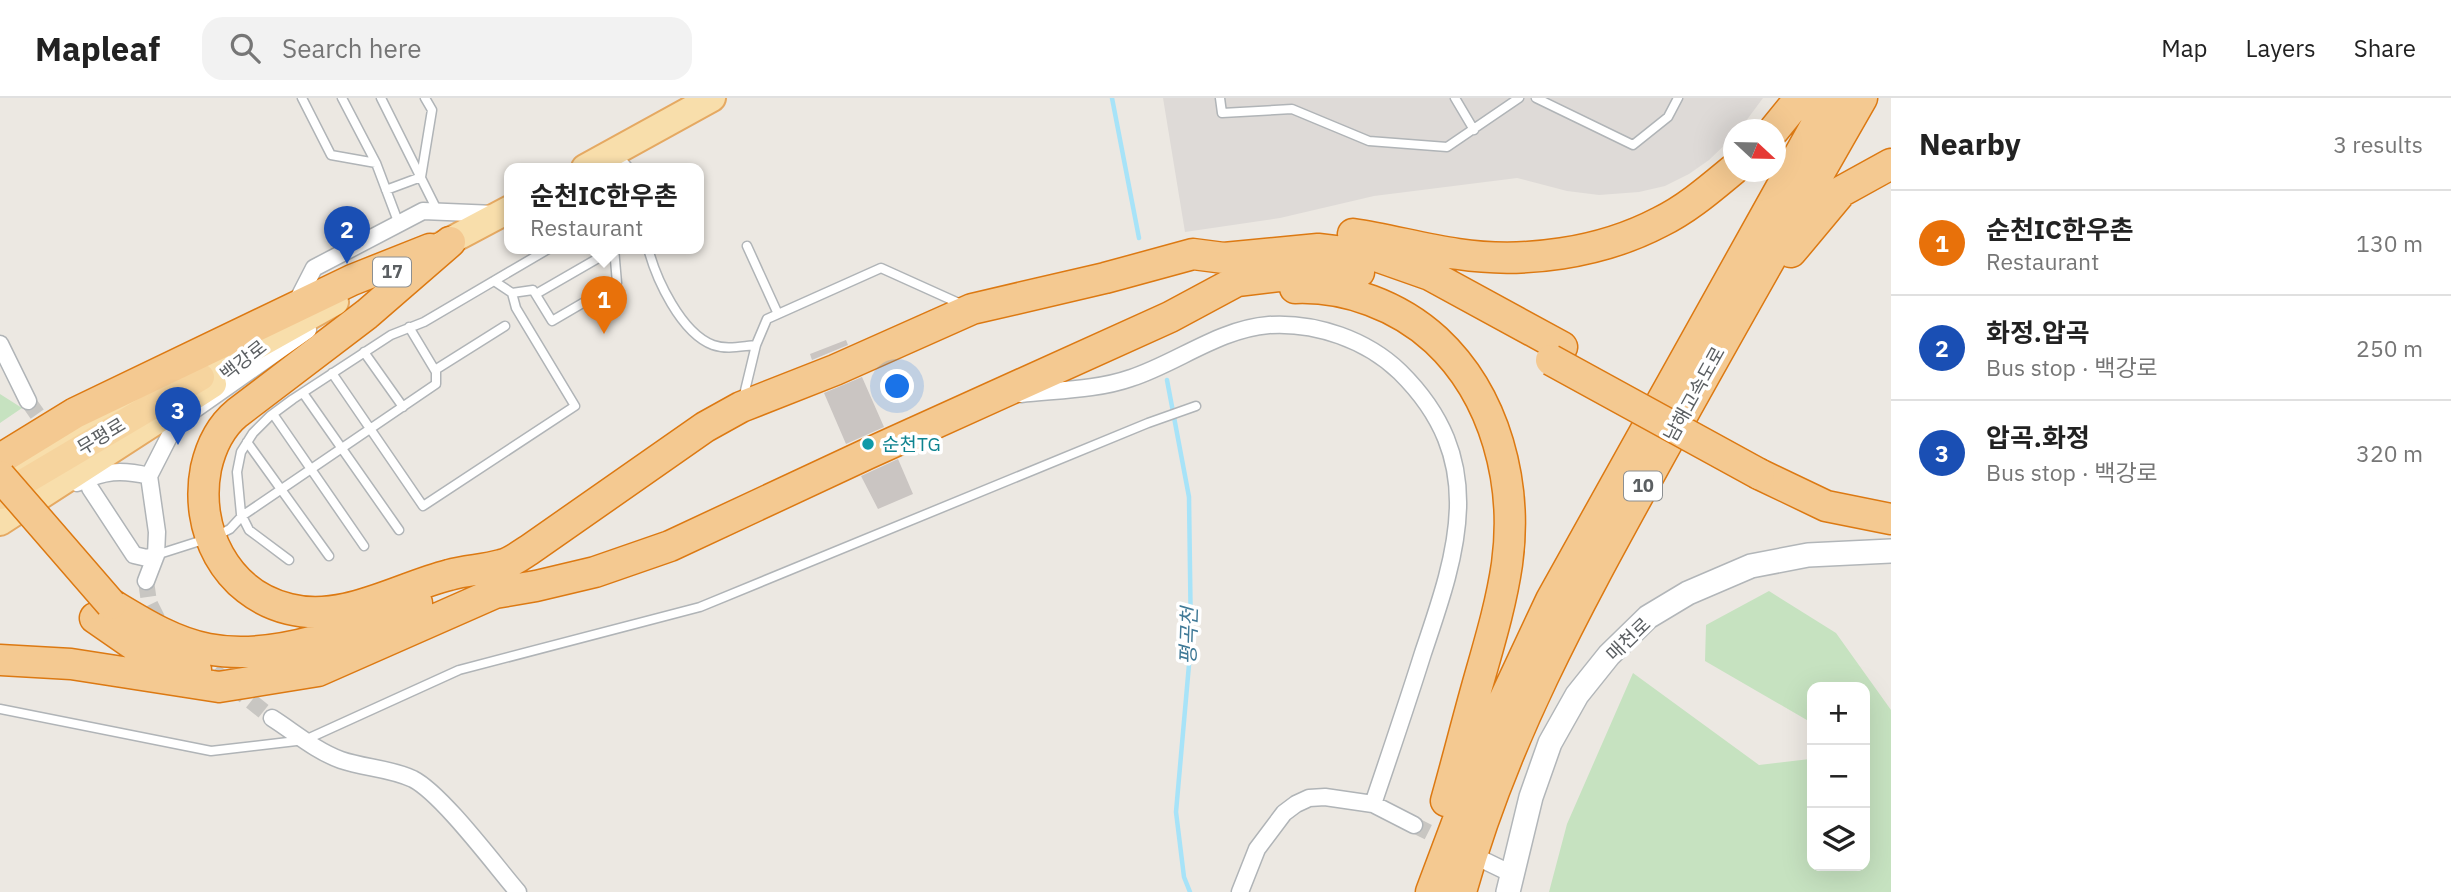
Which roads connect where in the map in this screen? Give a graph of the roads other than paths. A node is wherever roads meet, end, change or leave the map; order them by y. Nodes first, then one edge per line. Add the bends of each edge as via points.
1 (302, 98) edge
2 (342, 98) edge
3 (381, 98) edge
4 (425, 98) edge
5 (712, 98) edge
6 (1220, 98) edge
7 (1455, 98) edge
8 (1519, 98) edge
9 (1536, 98) edge
10 (1678, 98) edge
11 (1800, 98) edge
12 (1831, 98) edge
13 (1862, 98) edge
14 (1783, 119) edge
15 (1474, 130) junction
16 (376, 163) junction
17 (605, 163) edge
18 (1891, 164) edge
19 (421, 177) junction
20 (1723, 178) edge
21 (386, 190) junction
22 (504, 211) edge
23 (438, 212) junction
24 (504, 212) edge
25 (399, 224) junction
26 (450, 242) junction
27 (747, 246) dead end
28 (540, 254) edge
29 (604, 254) edge
30 (615, 254) edge
31 (651, 254) edge
32 (1193, 254) junction
33 (494, 281) junction
34 (512, 293) junction
35 (536, 294) junction
36 (1208, 297) junction
37 (330, 305) junction
38 (293, 309) junction
39 (972, 309) junction
40 (778, 314) junction
41 (1733, 323) junction
42 (505, 326) dead end
43 (409, 327) junction
44 (275, 336) junction
45 (0, 344) edge
46 (756, 345) junction
47 (363, 352) junction
48 (1556, 353) junction
49 (435, 370) junction
50 (332, 373) junction
51 (201, 377) junction
52 (303, 393) junction
53 (997, 396) junction
54 (28, 401) tunnel mouth
55 (1196, 406) dead end
56 (403, 407) junction
57 (741, 407) junction
58 (273, 414) junction
59 (372, 428) junction
60 (247, 442) junction
61 (342, 449) junction
62 (0, 459) edge
63 (1763, 467) junction
64 (311, 469) junction
65 (0, 476) edge
66 (149, 476) junction
67 (90, 488) dead end
68 (281, 489) junction
69 (47, 491) junction
70 (0, 496) edge
71 (1891, 502) edge
72 (0, 505) edge
73 (242, 516) junction
74 (1891, 519) edge
75 (0, 522) edge
76 (399, 530) dead end
77 (220, 534) dead end
78 (200, 541) dead end
79 (364, 546) dead end
80 (1891, 551) edge
81 (156, 555) junction
82 (329, 556) dead end
83 (289, 560) dead end
84 (504, 565) junction
85 (146, 581) tunnel mouth
86 (103, 611) junction
87 (0, 660) edge
88 (261, 681) junction
89 (0, 709) edge
90 (272, 718) tunnel mouth
91 (305, 740) junction
92 (1373, 804) junction
93 (1414, 825) tunnel mouth
94 (1481, 859) dead end
95 (1510, 883) edge
96 (518, 892) edge
97 (1240, 892) edge
98 (1429, 892) edge
99 (1461, 892) edge

1 - 16 lane via 331,155
2 - 16 lane
3 - 19 lane
4 - 19 lane via 432,110
5 - 17 main road
6 - 15 lane via 1222,113 1292,109 1370,141 1447,147
7 - 15 lane
8 - 15 lane
9 - 10 lane via 1633,145 1668,117
11 - 14 highway
12 - 98 highway, 남해고속도로 / 10 via 1550,600 1499,710
13 - 41 highway, 남해고속도로 / 10
16 - 21 lane
18 - 41 highway via 1842,191
19 - 21 lane
19 - 23 lane
20 - 32 highway via 1661,222 1611,243 1560,254 1459,254 1334,230 1267,234
21 - 25 lane
22 - 23 street
23 - 25 street via 423,211
24 - 26 main road, 백강로 / 17
25 - 38 street via 314,268
26 - 37 main road, 백강로 / 17
26 - 38 highway via 352,280
26 - 84 highway via 367,314 228,420 213,444 204,478 208,531 224,565 240,584 257,597 302,611 346,608 449,574
27 - 40 lane
28 - 33 lane
29 - 35 lane
30 - 35 lane via 617,283 552,321
31 - 46 lane via 674,308 701,339 726,348
32 - 39 highway
32 - 48 highway via 1224,258 1318,249 1376,256 1430,275 1492,307
33 - 34 lane
33 - 43 lane
34 - 35 lane via 533,289
34 - 59 lane via 516,308 575,406 423,506
36 - 48 highway via 1237,281 1321,271 1369,272 1416,287
36 - 53 highway
36 - 98 highway via 1306,288 1353,294 1392,309 1456,359 1478,391 1495,432 1509,516 1507,562 1443,813
37 - 44 main road, 백강로 / 17
37 - 66 street via 310,329 187,415 171,433
38 - 44 street
38 - 62 highway via 75,413
39 - 40 lane via 881,268
39 - 57 highway
40 - 46 lane via 767,319
41 - 99 highway, 남해고속도로 / 10 via 1573,614 1521,720
42 - 49 lane
43 - 47 lane
43 - 49 lane
44 - 51 main road, 백강로 / 17
44 - 69 main road, 백강로 via 211,386
45 - 54 street
46 - 57 lane
47 - 50 lane
47 - 56 lane
48 - 63 highway, bridge
49 - 56 lane via 436,384
50 - 52 lane
50 - 59 lane
51 - 65 main road, 백강로 / 17 via 121,408
51 - 70 highway, 무평로 / 17
52 - 58 lane
52 - 61 lane
53 - 88 highway via 670,546 595,572 495,593 318,671
53 - 92 street via 1110,384 1221,338 1270,325 1311,328 1358,342 1410,383 1430,407 1453,459 1458,531 1447,584
55 - 91 lane via 700,607 459,670
56 - 59 lane
57 - 84 highway
58 - 60 lane
58 - 64 lane
59 - 61 lane
60 - 68 lane
60 - 73 lane via 237,472
61 - 64 lane
61 - 76 lane
63 - 71 highway
63 - 74 highway via 1826,506
64 - 68 lane
64 - 79 lane
65 - 86 highway, bridge
66 - 69 street via 111,472
66 - 81 street
67 - 81 street via 134,555
68 - 73 lane
68 - 82 lane
69 - 75 main road, 백강로
72 - 86 highway
73 - 77 lane
73 - 83 lane via 249,530
78 - 81 lane
80 - 95 main road, 매천로 via 1808,555 1751,566 1688,593 1648,617 1609,654 1577,695 1550,743
81 - 85 street
84 - 86 highway via 380,619 311,642 258,651 197,646
86 - 88 highway via 144,652 199,671
87 - 88 highway via 71,664 219,687
89 - 91 lane via 211,751
90 - 91 street
91 - 96 street via 338,759 415,780 441,803
92 - 93 street
92 - 97 street via 1325,797 1296,804 1257,849
94 - 95 street

